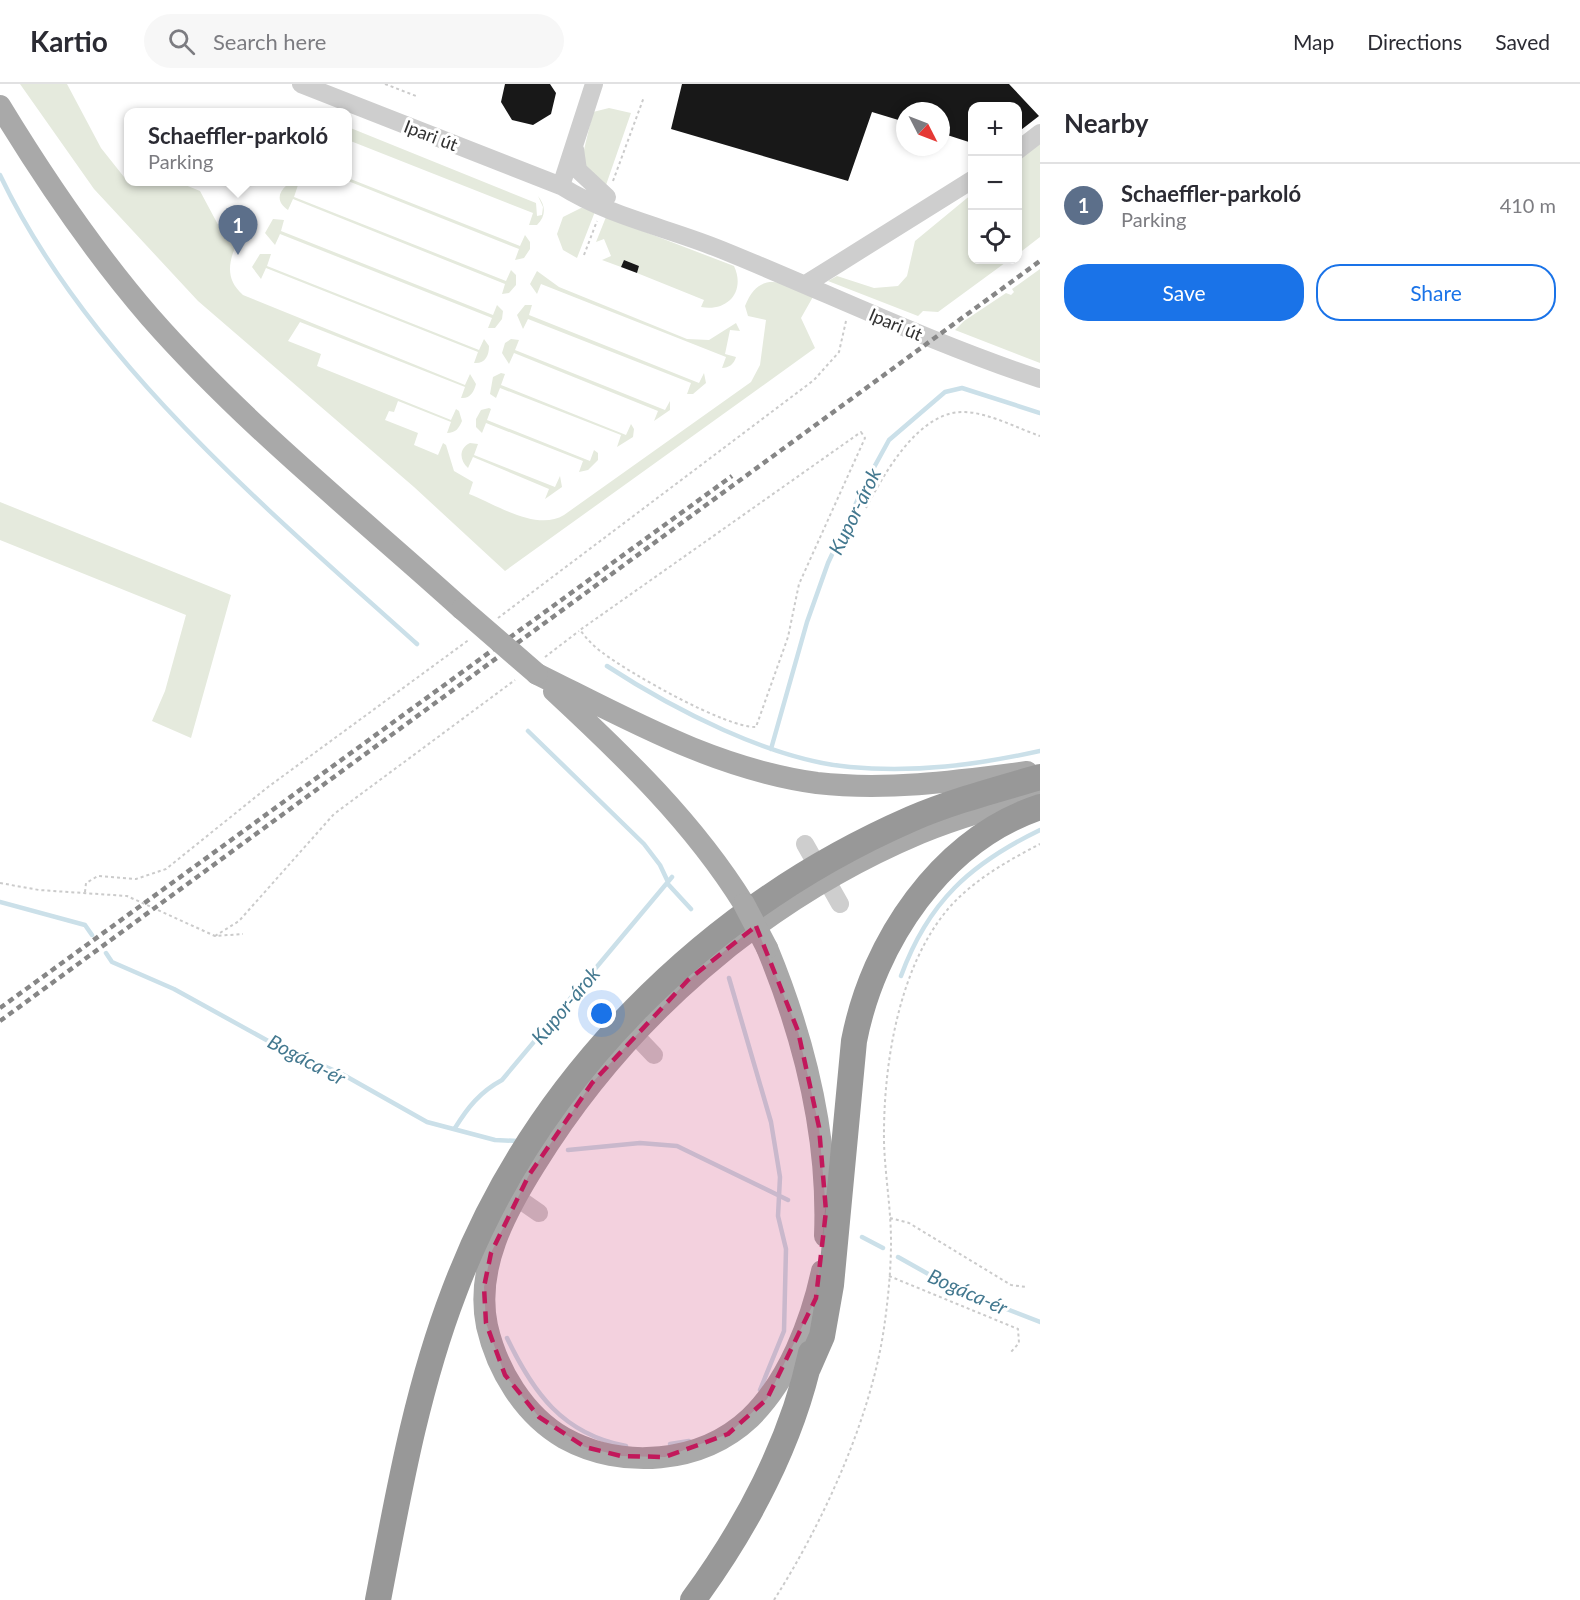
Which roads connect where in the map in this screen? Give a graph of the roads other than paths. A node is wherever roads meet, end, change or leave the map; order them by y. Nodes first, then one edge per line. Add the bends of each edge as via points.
1 (301, 84) edge
2 (594, 84) edge
3 (0, 106) edge
4 (1040, 133) edge
5 (576, 145) junction
6 (1022, 147) edge
7 (968, 183) edge
8 (561, 186) junction
9 (606, 198) junction
10 (695, 238) junction
11 (755, 263) junction
12 (809, 282) junction
13 (1040, 370) edge
14 (1040, 379) edge
15 (559, 689) junction
16 (1040, 770) edge
17 (1040, 777) edge
18 (1040, 795) edge
19 (1040, 807) edge
20 (806, 844) dead end
21 (822, 874) junction
22 (840, 904) dead end
23 (634, 1034) junction
24 (654, 1055) dead end
25 (516, 1197) junction
26 (539, 1213) dead end
27 (823, 1267) junction
28 (808, 1368) junction
29 (378, 1600) edge
30 (693, 1600) edge

1 - 8 street, Ipari út
2 - 5 street
3 - 15 main road, bridge via 87,238 175,344 238,407 462,609 540,666
4 - 6 street
5 - 8 street
5 - 9 street via 578,170
7 - 12 street
8 - 9 street, Ipari út
8 - 10 street, Ipari út via 588,202
9 - 10 street, Ipari út
10 - 11 street, Ipari út
11 - 12 street, Ipari út
11 - 14 street, Ipari út via 958,350
12 - 13 street, Ipari út
15 - 16 main road via 700,753 817,783 932,784
15 - 27 main road, bridge via 670,804 722,870 767,948 798,1031 815,1100 824,1175
17 - 21 highway via 921,815 870,838
18 - 21 main road via 921,833
19 - 28 highway via 974,844 945,868 912,905 876,966 852,1049 831,1284 822,1336
20 - 21 street
21 - 22 street
21 - 23 main road via 688,980
21 - 29 highway via 760,902 661,983 606,1040 517,1163 465,1263 442,1323 406,1457
23 - 24 street
23 - 25 main road via 574,1105
25 - 26 street
25 - 27 main road via 491,1253 484,1287 486,1323 497,1359 514,1389 553,1430 585,1447 621,1456 665,1457 692,1451 748,1420 767,1399 793,1354 816,1298
27 - 28 highway
28 - 30 highway via 796,1408 760,1491

